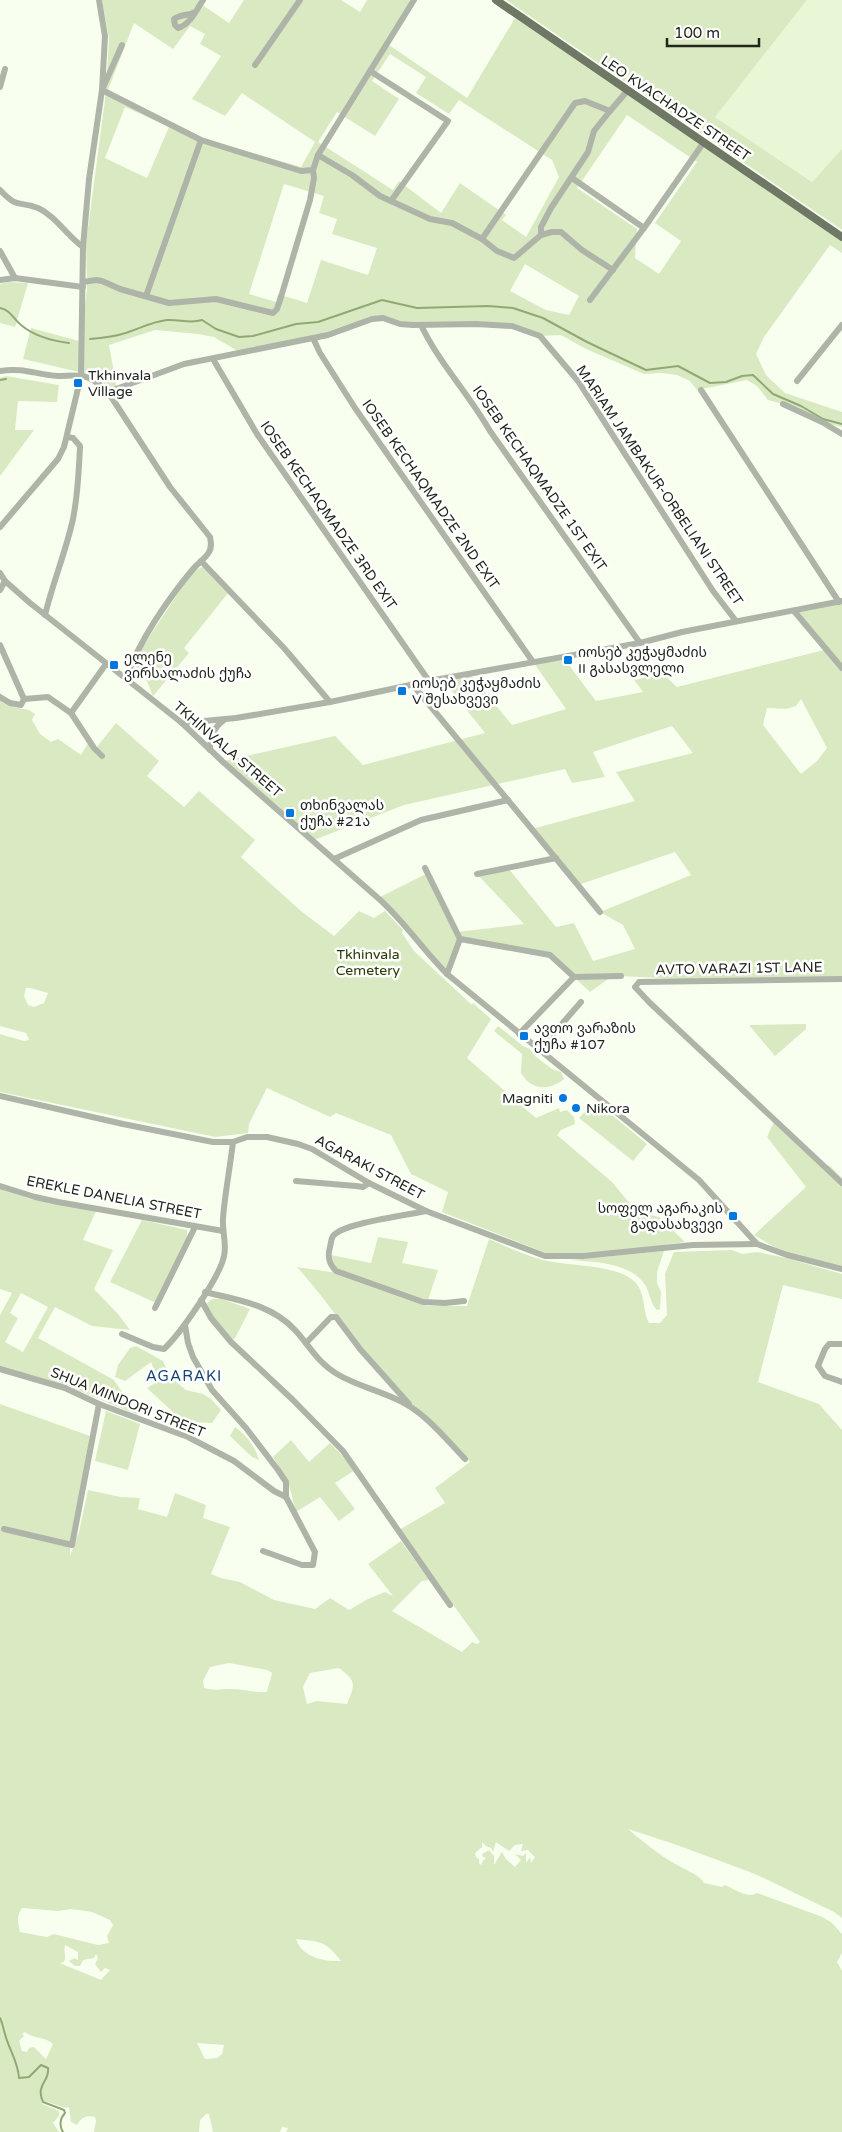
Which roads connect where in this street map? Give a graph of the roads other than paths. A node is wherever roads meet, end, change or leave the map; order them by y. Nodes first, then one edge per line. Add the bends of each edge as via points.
1 (99, 0) edge
2 (203, 0) edge
3 (300, 0) edge
4 (414, 0) edge
5 (496, 0) edge
6 (195, 12) dead end
7 (122, 45) dead end
8 (256, 65) dead end
9 (4, 70) dead end
10 (370, 71) junction
11 (0, 87) edge
12 (102, 90) junction
13 (628, 90) junction
14 (610, 111) junction
15 (200, 140) junction
16 (704, 142) junction
17 (318, 154) junction
18 (313, 170) junction
19 (572, 178) junction
20 (0, 190) edge
21 (391, 201) junction
22 (644, 228) junction
23 (541, 235) junction
24 (842, 237) edge
25 (482, 239) junction
26 (83, 247) junction
27 (0, 251) edge
28 (613, 270) junction
29 (15, 278) junction
30 (0, 280) edge
31 (83, 285) junction
32 (146, 296) junction
33 (590, 300) dead end
34 (421, 325) junction
35 (842, 325) edge
36 (313, 338) junction
37 (213, 359) junction
38 (0, 371) edge
39 (81, 376) junction
40 (797, 381) dead end
41 (700, 390) dead end
42 (108, 392) junction
43 (783, 404) dead end
44 (842, 434) edge
45 (67, 437) junction
46 (0, 527) edge
47 (202, 560) junction
48 (0, 573) edge
49 (5, 581) junction
50 (0, 590) edge
51 (840, 601) edge
52 (794, 611) junction
53 (45, 615) junction
54 (736, 621) junction
55 (640, 643) junction
56 (0, 645) edge
57 (533, 662) junction
58 (106, 664) junction
59 (842, 668) edge
60 (126, 679) junction
61 (429, 681) junction
62 (413, 685) junction
63 (0, 697) edge
64 (24, 699) junction
65 (330, 702) junction
66 (71, 712) junction
67 (224, 720) junction
68 (182, 723) junction
69 (210, 750) junction
70 (102, 756) dead end
71 (508, 800) junction
72 (556, 858) junction
73 (334, 859) junction
74 (425, 868) dead end
75 (477, 874) dead end
76 (600, 912) dead end
77 (460, 939) junction
78 (447, 974) junction
79 (621, 976) dead end
80 (574, 977) junction
81 (842, 979) edge
82 (581, 1002) dead end
83 (519, 1034) junction
84 (540, 1049) junction
85 (0, 1096) edge
86 (233, 1142) junction
87 (296, 1181) dead end
88 (369, 1183) junction
89 (842, 1183) edge
90 (0, 1186) edge
91 (426, 1211) junction
92 (195, 1227) junction
93 (223, 1231) junction
94 (757, 1244) junction
95 (842, 1269) edge
96 (205, 1292) junction
97 (201, 1300) junction
98 (464, 1301) dead end
99 (155, 1308) dead end
100 (185, 1325) junction
101 (122, 1334) dead end
102 (306, 1343) junction
103 (842, 1344) edge
104 (0, 1369) edge
105 (842, 1382) edge
106 (99, 1404) junction
107 (413, 1408) junction
108 (465, 1459) dead end
109 (286, 1497) junction
110 (4, 1529) dead end
111 (263, 1551) dead end
112 (450, 1606) dead end

1 - 12 street via 105,36
2 - 6 street
3 - 8 street
4 - 10 street
5 - 13 main road, LEO KVACHADZE STREET
7 - 12 street
9 - 11 street
10 - 17 street
10 - 21 street via 448,121
12 - 15 street
12 - 26 street
13 - 14 street
13 - 16 main road, LEO KVACHADZE STREET
14 - 19 street via 594,131 588,152
14 - 25 street via 585,101 575,103
15 - 18 street via 300,171
15 - 32 street
16 - 22 street
16 - 24 main road, LEO KVACHADZE STREET
17 - 18 street
17 - 21 street
18 - 32 street via 310,200 273,314 216,299 169,303
19 - 22 street
19 - 23 street via 551,208 541,227
20 - 26 street via 12,203 38,208 58,222
21 - 25 street via 430,219 452,223
22 - 28 street
23 - 25 street via 514,258 497,251
23 - 28 street via 561,232
26 - 31 street
27 - 29 street
28 - 33 street
29 - 30 street
29 - 31 street
31 - 32 street via 102,281
31 - 39 street
34 - 36 street, MARIAM JAMBAKUR-ORBELIANI STREET via 372,319
34 - 54 street, MARIAM JAMBAKUR-ORBELIANI STREET via 512,326 540,336 578,381 702,576
34 - 55 street, IOSEB KECHAQMADZE 1ST EXIT via 431,346
35 - 40 street
36 - 37 street, MARIAM JAMBAKUR-ORBELIANI STREET
36 - 57 street, IOSEB KECHAQMADZE 2ND EXIT via 355,408
37 - 42 street, MARIAM JAMBAKUR-ORBELIANI STREET via 184,364
37 - 61 street, IOSEB KECHAQMADZE 3RD EXIT via 257,434
38 - 39 street
39 - 42 street via 88,377
39 - 45 street
41 - 51 street
42 - 47 street via 170,487 210,537 212,546
43 - 44 street
45 - 46 street via 52,468
45 - 53 street via 80,446 77,498
47 - 60 street via 154,623 133,657
47 - 65 street
48 - 49 street, TKHINVALA STREET
49 - 50 street
49 - 53 street, TKHINVALA STREET
51 - 52 street
52 - 54 street
52 - 59 street
53 - 58 street, TKHINVALA STREET
54 - 55 street
55 - 57 street
56 - 64 street
57 - 61 street
58 - 60 street, TKHINVALA STREET
58 - 66 street
60 - 68 street, TKHINVALA STREET
61 - 62 street
62 - 65 street
62 - 71 street
63 - 64 street via 21,705
64 - 66 street via 48,697
65 - 67 street
66 - 70 street
67 - 68 street
67 - 69 street via 212,735
68 - 69 street, TKHINVALA STREET
69 - 73 street, TKHINVALA STREET
71 - 72 street
71 - 73 street via 422,820
72 - 75 street
72 - 76 street
73 - 78 street, TKHINVALA STREET via 393,912
74 - 77 street
77 - 78 street
77 - 80 street via 550,955
78 - 83 street, TKHINVALA STREET
79 - 80 street
80 - 83 street
81 - 89 street, AVTO VARAZI 1ST LANE via 639,982 635,987
82 - 84 street
83 - 84 street, TKHINVALA STREET
84 - 94 street, TKHINVALA STREET via 699,1180
85 - 86 street, AGARAKI STREET via 177,1136
86 - 88 street, AGARAKI STREET via 247,1137 268,1137 298,1144
86 - 93 street
87 - 88 street via 362,1187
88 - 91 street, AGARAKI STREET
90 - 92 street, EREKLE DANELIA STREET via 58,1202
91 - 94 street, AGARAKI STREET via 545,1256 623,1253 693,1245
91 - 98 street via 343,1229 332,1238 329,1264 336,1271 422,1302
92 - 93 street, EREKLE DANELIA STREET
92 - 99 street
93 - 96 street via 226,1246 222,1264
94 - 95 street
96 - 97 street
96 - 102 street via 257,1304 281,1317
97 - 100 street
97 - 112 street via 231,1342 343,1451
100 - 101 street via 164,1349
100 - 109 street via 193,1357 212,1390 278,1470 286,1482
102 - 107 street via 325,1366 337,1374
102 - 107 street via 336,1316 360,1349
103 - 105 street via 829,1344 818,1366 825,1376
104 - 106 street, SHUA MINDORI STREET via 65,1388
106 - 109 street, SHUA MINDORI STREET via 188,1437 234,1461
106 - 110 street via 72,1545
107 - 108 street
109 - 111 street via 315,1552 313,1565 302,1565

